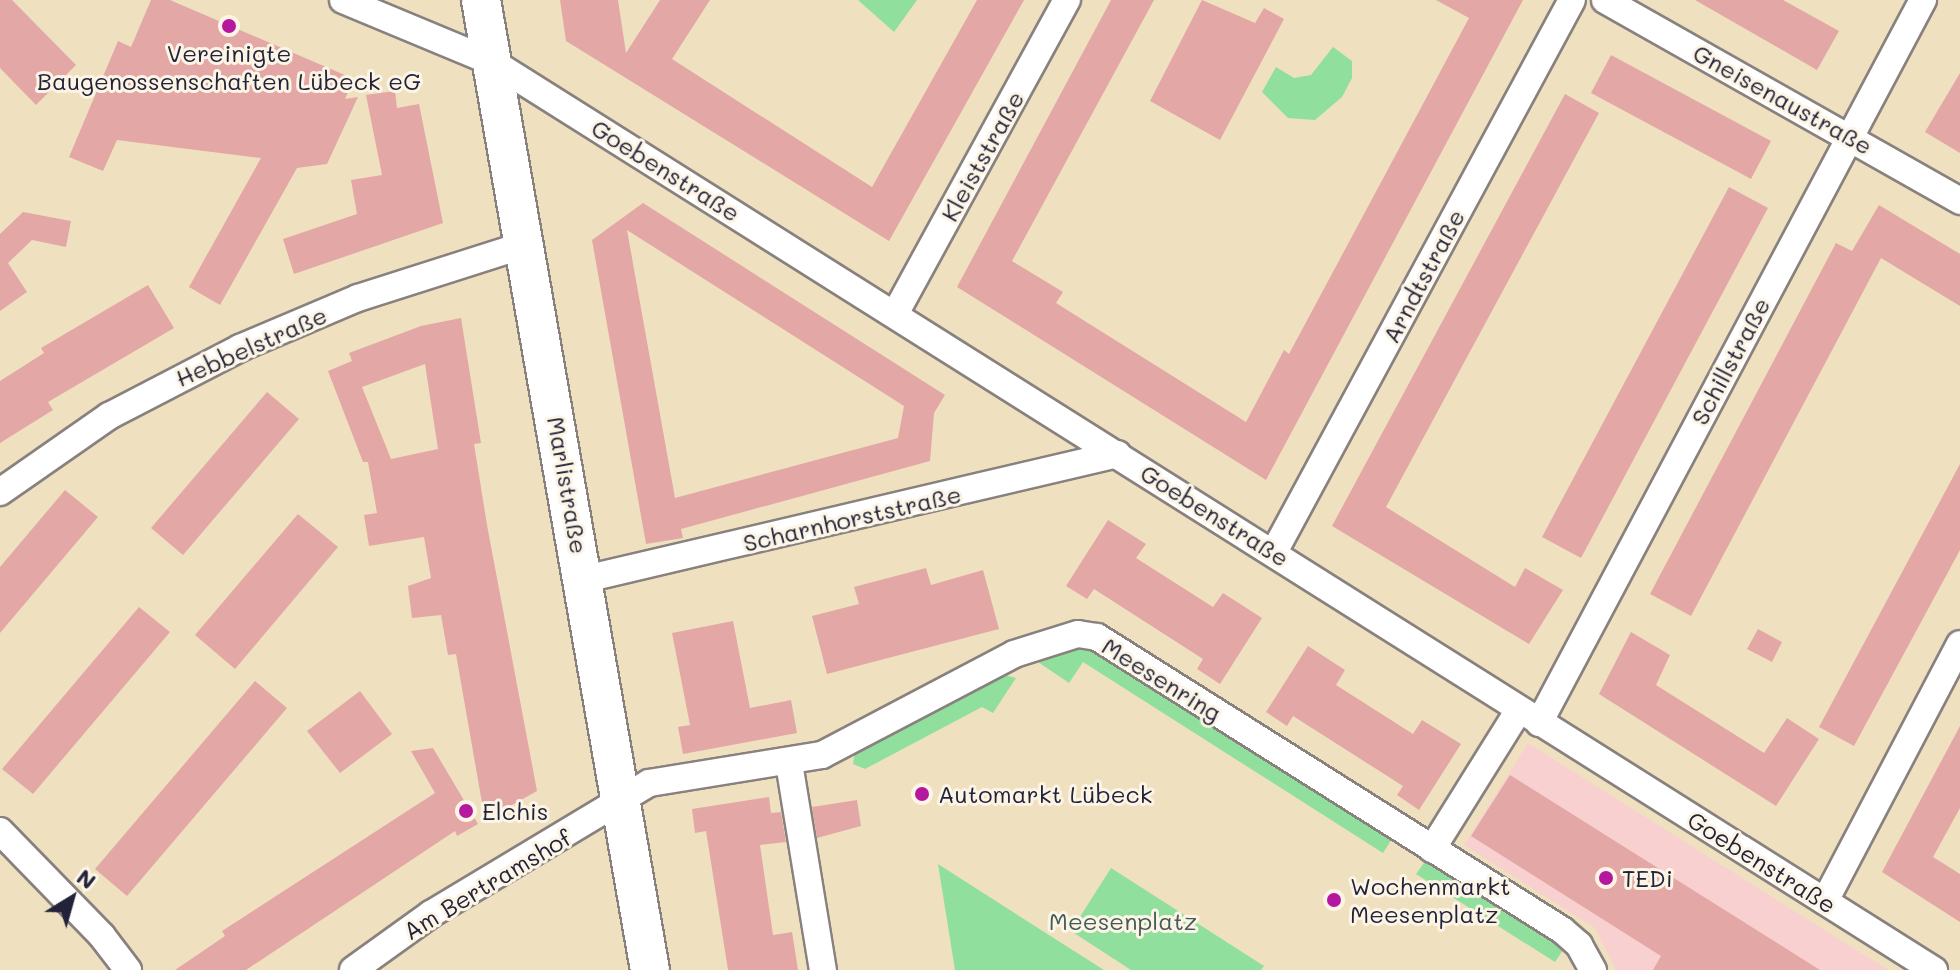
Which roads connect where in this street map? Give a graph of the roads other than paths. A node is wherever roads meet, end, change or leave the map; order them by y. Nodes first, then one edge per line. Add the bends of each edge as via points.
1 (343, 0) edge
2 (481, 0) edge
3 (1067, 0) edge
4 (1572, 0) edge
5 (1605, 0) edge
6 (1923, 0) edge
7 (494, 63) junction
8 (1850, 134) junction
9 (1960, 201) edge
10 (524, 245) junction
11 (896, 312) junction
12 (1118, 454) junction
13 (0, 492) edge
14 (1274, 552) junction
15 (585, 579) junction
16 (1960, 644) edge
17 (1529, 717) junction
18 (789, 763) junction
19 (621, 800) junction
20 (0, 831) edge
21 (1432, 849) junction
22 (1825, 901) junction
23 (128, 970) edge
24 (353, 970) edge
25 (650, 970) edge
26 (823, 970) edge
27 (1593, 970) edge
28 (1934, 970) edge

1 - 7 street, Goebenstraße
2 - 7 main road, Marlistraße
3 - 11 street, Kleiststraße
4 - 14 street, Arndtstraße
5 - 8 street, Gneisenaustraße
6 - 8 street, Schillstraße
7 - 10 main road, Marlistraße
7 - 11 street, Goebenstraße
8 - 9 street, Gneisenaustraße
8 - 17 street, Schillstraße
10 - 13 street, Hebbelstraße via 358,298 240,348 109,416
10 - 15 main road, Marlistraße
11 - 12 street, Goebenstraße
12 - 14 street, Goebenstraße
12 - 15 street, Scharnhorststraße
14 - 17 street, Goebenstraße
15 - 19 main road, Marlistraße
16 - 22 street
17 - 21 street
17 - 22 street, Goebenstraße
18 - 19 street, Meesenring via 649,783
18 - 21 street, Meesenring via 822,755 1035,645 1087,635
18 - 26 street
19 - 24 street, Am Bertramshof via 431,914
19 - 25 main road, Marlistraße
20 - 23 street
21 - 27 street, Meesenring via 1562,930 1579,945
22 - 28 street, Goebenstraße

